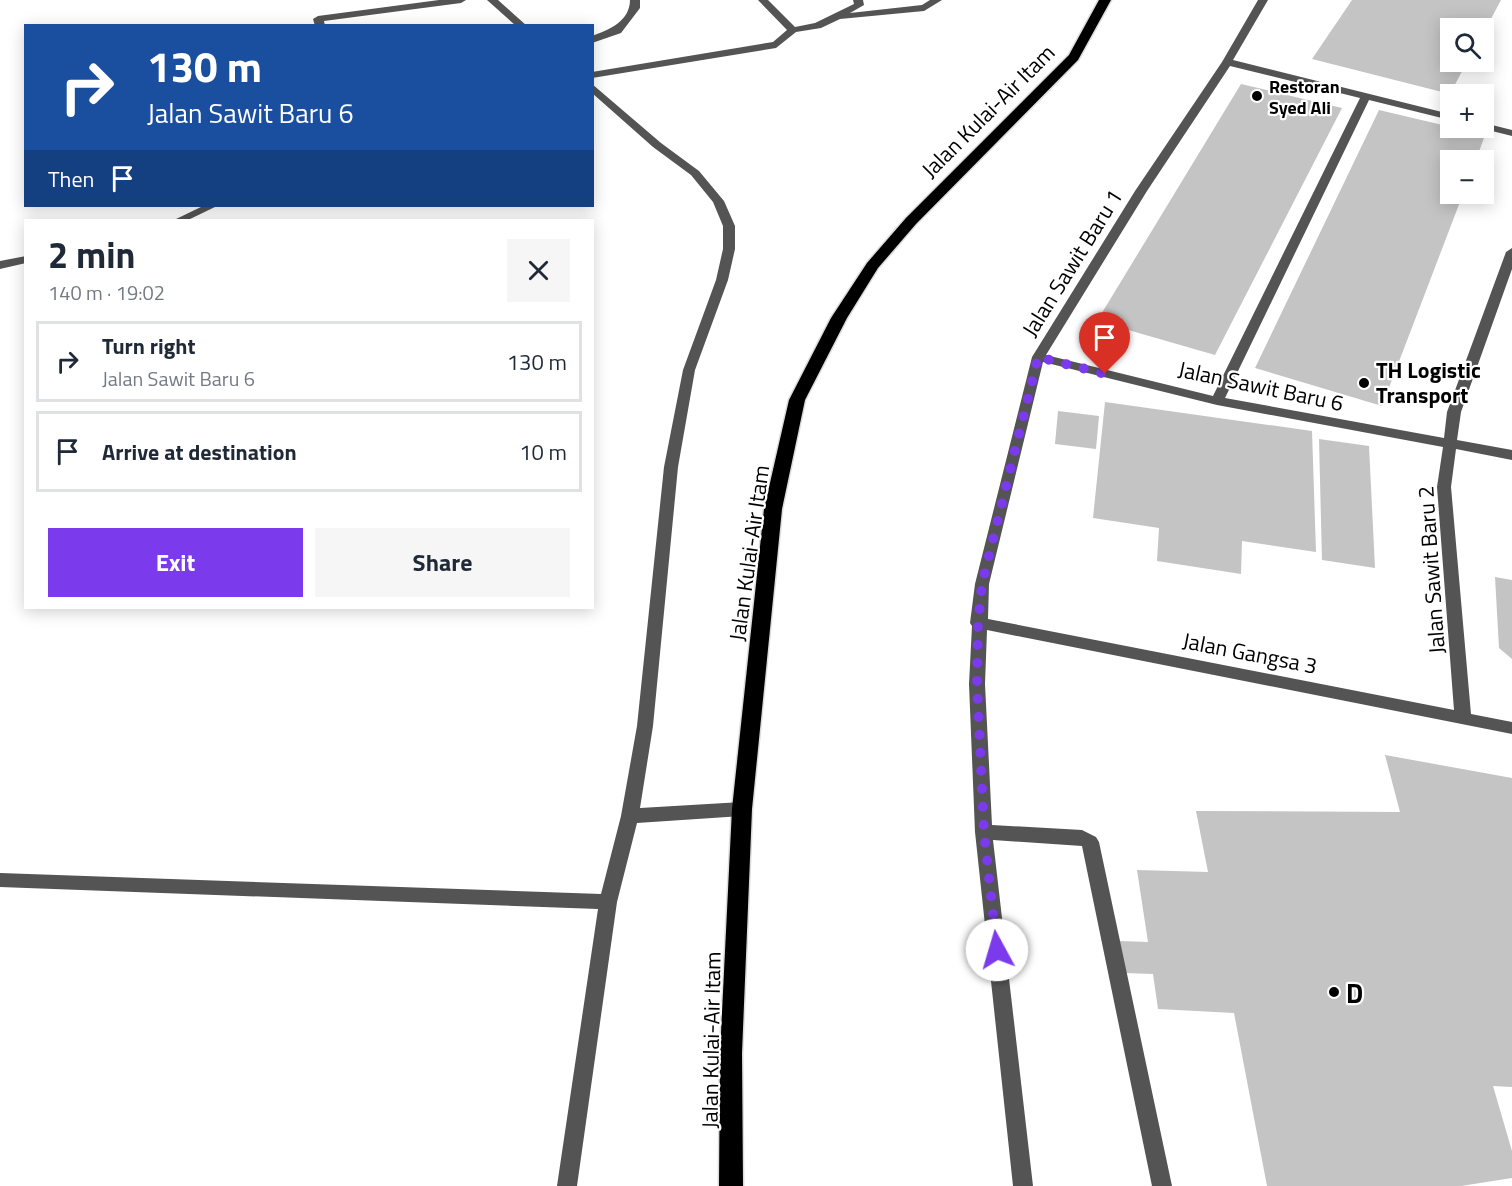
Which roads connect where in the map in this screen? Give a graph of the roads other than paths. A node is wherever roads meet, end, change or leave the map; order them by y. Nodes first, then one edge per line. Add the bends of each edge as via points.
1 (461, 0) edge
2 (492, 0) edge
3 (635, 0) edge
4 (763, 0) edge
5 (858, 0) edge
6 (937, 0) edge
7 (1105, 0) edge
8 (1263, 0) edge
9 (834, 18) junction
10 (320, 24) edge
11 (520, 24) edge
12 (793, 30) junction
13 (594, 39) edge
14 (1227, 62) junction
15 (594, 75) edge
16 (594, 89) edge
17 (1366, 96) junction
18 (1440, 114) edge
19 (1494, 128) edge
20 (1512, 133) edge
21 (209, 207) edge
22 (182, 219) edge
23 (1512, 252) edge
24 (24, 259) edge
25 (0, 265) edge
26 (1038, 357) junction
27 (1217, 401) junction
28 (1450, 444) junction
29 (1512, 455) edge
30 (978, 623) junction
31 (1463, 717) junction
32 (1512, 728) edge
33 (742, 809) junction
34 (630, 816) junction
35 (984, 832) junction
36 (0, 880) edge
37 (608, 902) junction
38 (567, 1186) edge
39 (731, 1186) edge
40 (1023, 1186) edge
41 (1162, 1186) edge

1 - 10 street via 318,19
2 - 11 street
3 - 13 street via 635,8 617,31
4 - 12 street
5 - 9 street via 859,5
6 - 9 street via 924,8
7 - 33 highway, Jalan Kulai-Air Itam via 1074,57 911,221 872,266 797,400 772,509
8 - 14 street, Jalan Sawit Baru 1
9 - 12 street via 818,26
12 - 15 street via 776,45
14 - 17 street
14 - 26 street, Jalan Sawit Baru 1
16 - 34 street via 695,173 718,201 729,226 722,280 689,370 671,467 645,726
17 - 18 street
17 - 27 street
19 - 20 street
21 - 22 street
23 - 28 street, Jalan Sawit Baru 2 via 1454,412
24 - 25 street
26 - 27 street, Jalan Sawit Baru 6
26 - 30 street, Jalan Sawit Baru 1 via 982,584
27 - 28 street, Jalan Sawit Baru 6
28 - 29 street, Jalan Sawit Baru 6
28 - 31 street, Jalan Sawit Baru 2 via 1444,487
30 - 31 street, Jalan Gangsa 3
30 - 35 street, Jalan Sawit Baru 1
31 - 32 street, Jalan Gangsa 3
33 - 34 street
33 - 39 highway, Jalan Kulai-Air Itam via 731,1053
34 - 37 street
35 - 40 street, Jalan Sawit Baru 1
35 - 41 street via 1082,837 1090,842
36 - 37 street
37 - 38 street

